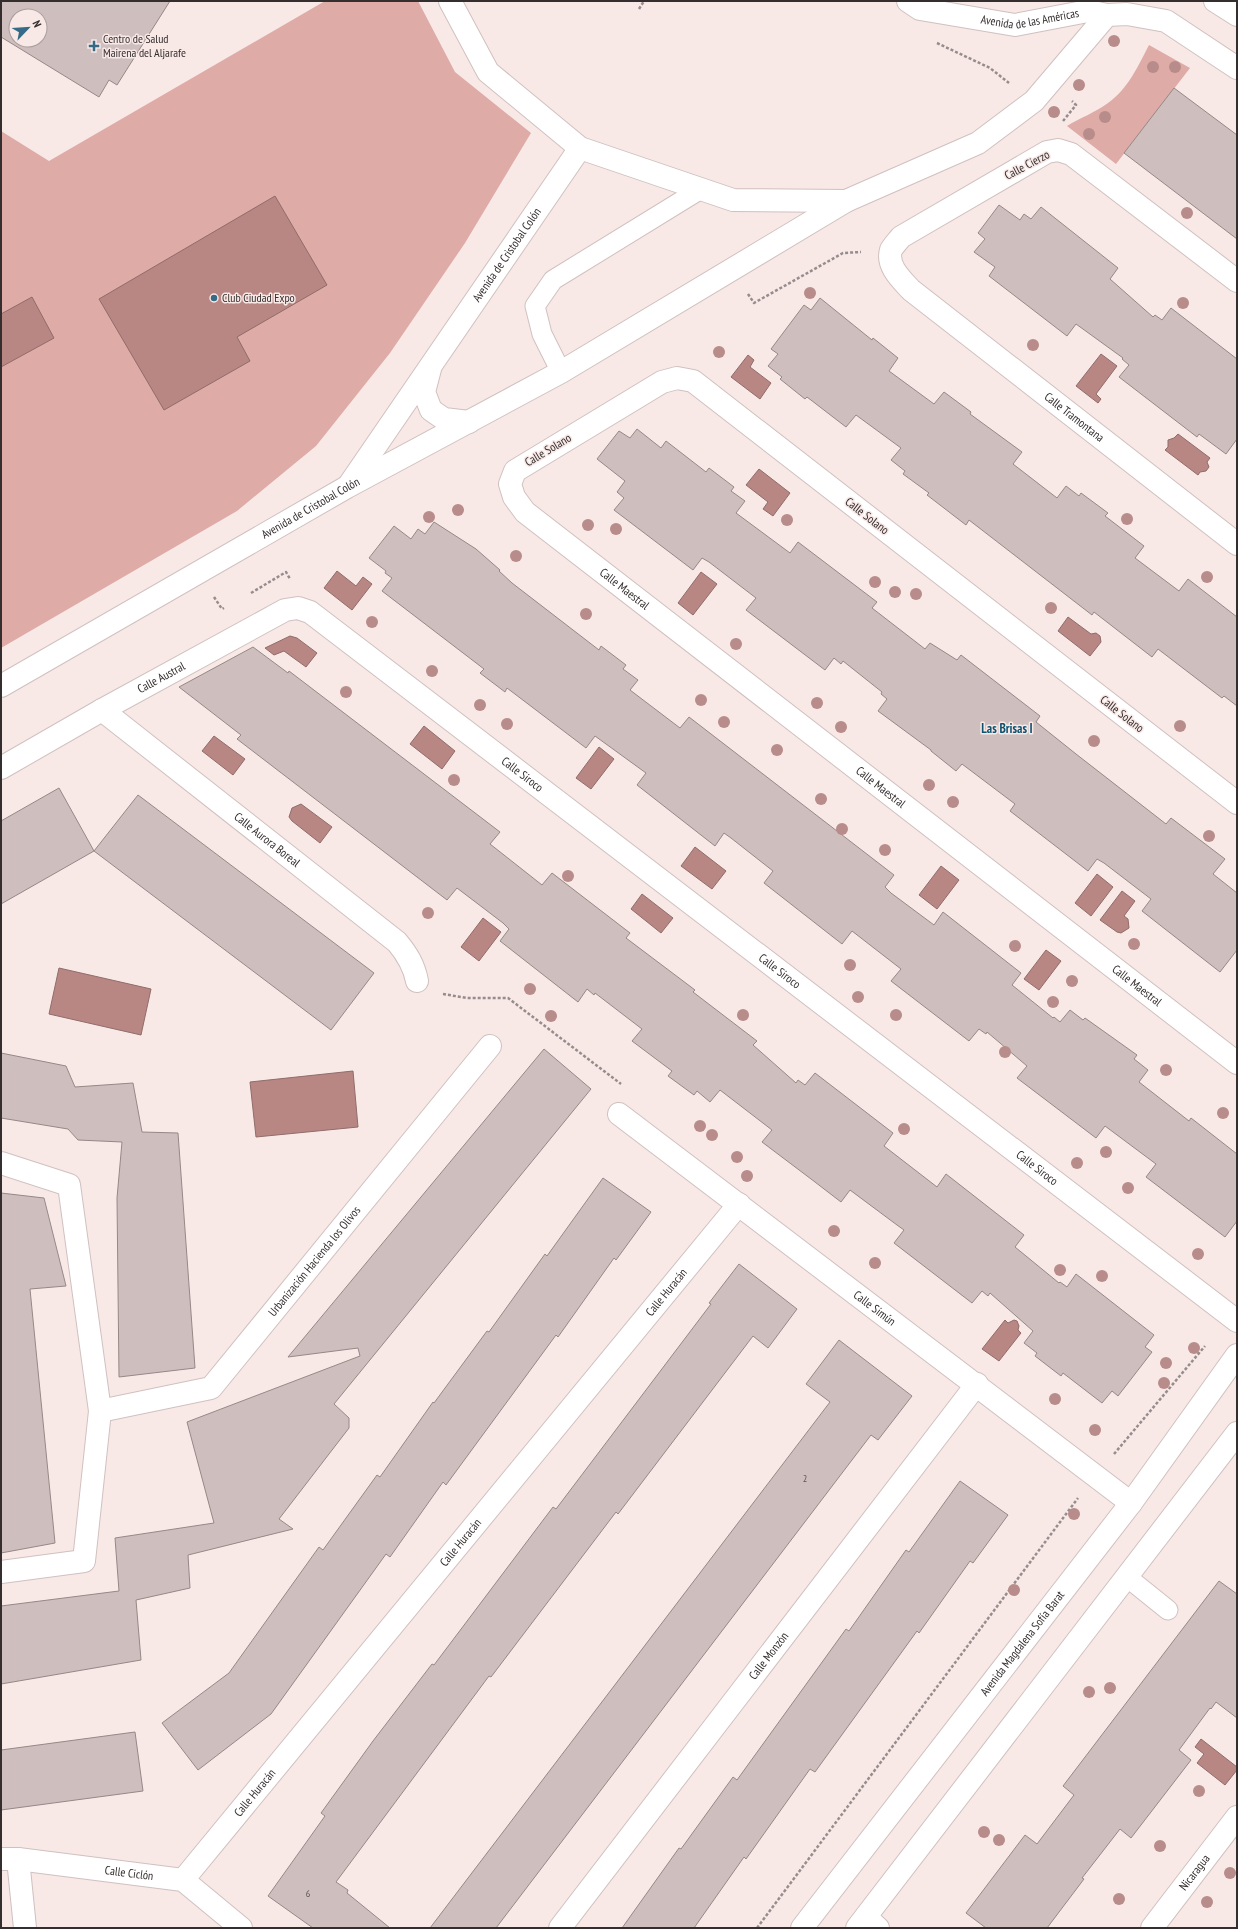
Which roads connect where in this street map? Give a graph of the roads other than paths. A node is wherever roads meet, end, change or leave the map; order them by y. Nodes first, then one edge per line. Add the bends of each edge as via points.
1 (450, 1) edge
2 (908, 1) edge
3 (1215, 1) edge
4 (1107, 15) junction
5 (1237, 15) edge
6 (1237, 68) edge
7 (580, 148) junction
8 (701, 189) junction
9 (846, 201) junction
10 (1237, 281) edge
11 (911, 290) joint
12 (431, 364) junction
13 (561, 372) junction
14 (469, 422) junction
15 (347, 487) junction
16 (525, 512) joint
17 (1237, 544) edge
18 (323, 621) joint
19 (1, 686) edge
20 (102, 710) junction
21 (1, 768) edge
22 (1237, 803) edge
23 (417, 981) road end
24 (490, 1046) dead end
25 (1237, 1063) edge
26 (619, 1114) road end
27 (1, 1163) edge
28 (739, 1204) junction
29 (1234, 1318) edge
30 (1237, 1355) edge
31 (977, 1384) junction
32 (100, 1411) junction
33 (1237, 1432) edge
34 (1132, 1503) junction
35 (1, 1572) edge
36 (1127, 1577) junction
37 (1168, 1610) dead end
38 (1237, 1817) edge
39 (9, 1859) edge
40 (182, 1880) junction
41 (867, 1924) edge
42 (25, 1928) edge
43 (241, 1928) edge
44 (560, 1928) edge
45 (802, 1928) edge
46 (1152, 1928) edge

1 - 7 street via 488,72
2 - 4 street, Avenida de las Américas via 920,9 1015,25 1088,11
3 - 5 street
4 - 6 street, Avenida de las Américas via 1127,14 1166,21
4 - 9 street via 1034,101 978,143
7 - 8 street
7 - 12 street, Avenida de Cristobal Colón
8 - 9 street via 733,200
8 - 13 lane via 553,280 535,306 542,334
9 - 13 street
10 - 11 street, Calle Cierzo via 1071,154 1058,150 1047,152 901,237 891,249 890,261 898,276
11 - 17 street, Calle Tramontana
12 - 14 street via 424,392 432,410 444,419
12 - 15 street, Avenida de Cristobal Colón
13 - 14 street
14 - 15 street
15 - 19 street, Avenida de Cristobal Colón
16 - 22 street, Calle Solano via 514,497 510,484 515,471 662,382 677,378 693,381
16 - 25 street, Calle Maestral
18 - 20 street, Calle Austral via 298,608 285,610
18 - 29 street, Calle Siroco
20 - 21 street, Calle Austral
20 - 23 street, Calle Aurora Boreal via 397,942 407,954
24 - 32 street, Urbanización Hacienda los Olivos via 211,1388
26 - 28 street, Calle Simún
27 - 32 street via 69,1185
28 - 31 street, Calle Simún
28 - 40 street, Calle Huracán
30 - 34 street, Avenida Magdalena Sofía Barat
31 - 34 street, Calle Simún
31 - 44 street, Calle Monzón
32 - 35 street via 84,1561
33 - 36 street
34 - 45 street, Avenida Magdalena Sofía Barat
36 - 37 lane
36 - 41 street
38 - 46 street, Nicaragua
39 - 40 street, Calle Ciclón
39 - 42 street
40 - 43 street

